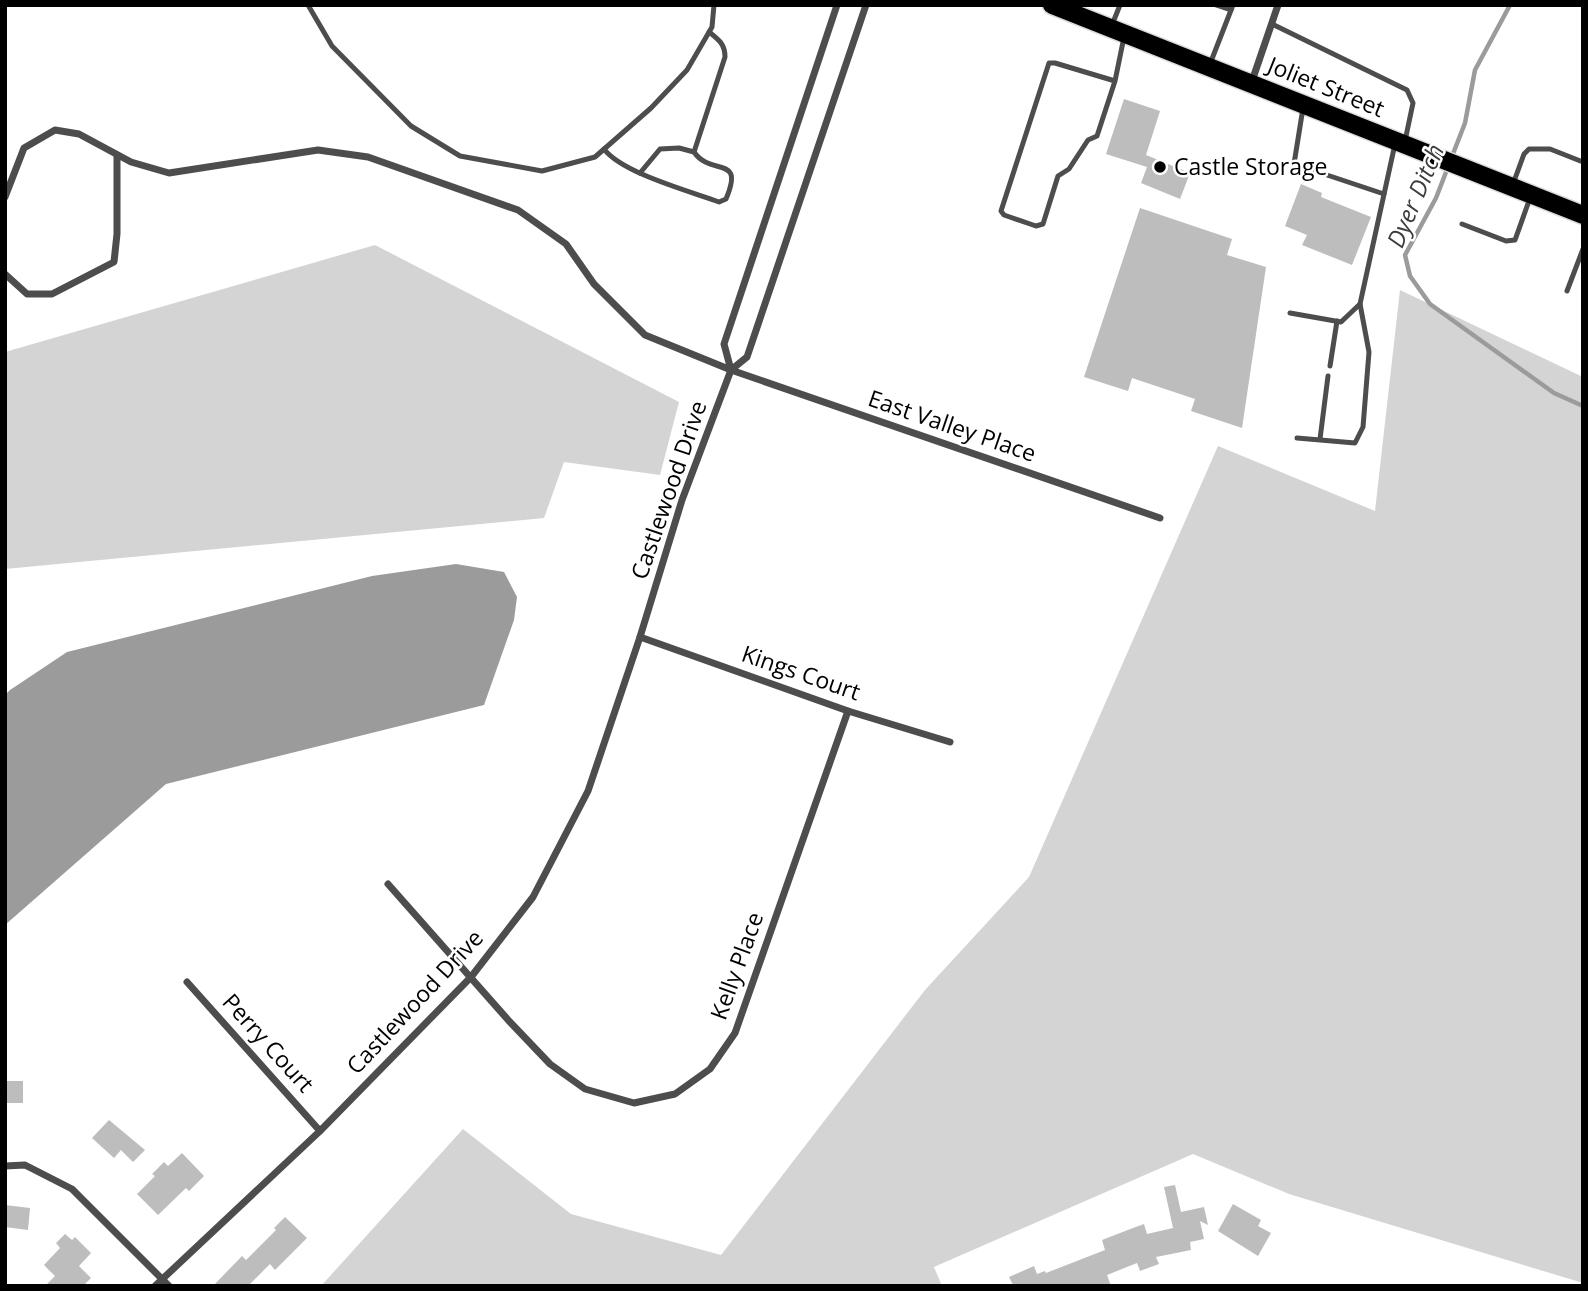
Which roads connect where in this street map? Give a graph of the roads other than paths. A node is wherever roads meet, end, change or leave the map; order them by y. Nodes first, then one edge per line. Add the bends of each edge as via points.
1 (714, 5) edge
2 (837, 5) edge
3 (866, 5) edge
4 (1052, 5) edge
5 (1120, 5) edge
6 (1216, 5) edge
7 (1278, 5) edge
8 (306, 6) edge
9 (1232, 8) edge
10 (1083, 11) edge
11 (1272, 24) junction
12 (709, 32) junction
13 (1118, 32) junction
14 (1209, 68) junction
15 (1115, 81) junction
16 (1251, 84) junction
17 (1304, 105) junction
18 (1400, 143) junction
19 (604, 149) junction
20 (694, 152) junction
21 (117, 155) junction
22 (1583, 162) edge
23 (640, 173) junction
24 (1512, 187) junction
25 (1384, 194) junction
26 (1531, 195) junction
27 (5, 197) edge
28 (1583, 215) edge
29 (1462, 224) dead end
30 (1583, 249) edge
31 (5, 274) edge
32 (1567, 291) dead end
33 (1360, 304) junction
34 (1290, 313) dead end
35 (1337, 321) junction
36 (1330, 366) dead end
37 (731, 370) junction
38 (1328, 376) dead end
39 (1297, 438) dead end
40 (1321, 439) junction
41 (1160, 518) dead end
42 (640, 637) junction
43 (848, 711) junction
44 (950, 742) dead end
45 (388, 884) dead end
46 (471, 976) junction
47 (187, 982) dead end
48 (320, 1130) junction
49 (5, 1166) edge
50 (162, 1278) junction
51 (155, 1286) edge
52 (169, 1286) edge

1 - 12 lane
2 - 37 street, Castlewood Drive via 724,344
3 - 37 street, Castlewood Drive via 747,357
4 - 10 main road, Joliet Street
5 - 13 lane
6 - 9 lane
7 - 11 street
8 - 19 lane via 332,46 411,126 460,156 542,171 596,157
9 - 14 lane
10 - 13 main road, Joliet Street
11 - 16 street
11 - 18 lane via 1407,90 1413,103
12 - 19 lane via 687,70
12 - 20 lane via 725,48 725,57
13 - 14 main road, Joliet Street
13 - 15 lane
14 - 16 main road, Joliet Street
15 - 15 lane via 1049,63 1001,211 1004,215 1043,224 1058,176 1069,169 1088,140 1097,136
16 - 17 main road, Joliet Street
17 - 18 main road, Joliet Street
17 - 25 lane via 1294,164
18 - 24 main road, Joliet Street
18 - 25 lane
19 - 23 lane via 612,159
20 - 23 lane via 668,147 654,155
20 - 23 lane via 698,159 730,172 733,177 726,199 719,202
21 - 27 street, East Valley Place via 79,134 55,130 24,148
21 - 31 street via 114,262 52,294 27,294
21 - 37 street, East Valley Place via 169,173 318,150 368,156 518,210 566,244 594,284 645,335
22 - 24 lane via 1550,149 1529,149
24 - 26 main road, Joliet Street
25 - 33 lane
26 - 28 main road, Joliet Street
26 - 29 lane via 1515,240 1506,241
30 - 32 lane
33 - 35 lane
33 - 40 lane via 1369,352 1363,427 1355,443
34 - 35 lane
35 - 36 lane
37 - 41 street, East Valley Place
37 - 42 street, Castlewood Drive via 682,500
38 - 40 lane
39 - 40 lane
42 - 43 street, Kings Court
42 - 46 street, Castlewood Drive via 588,791 533,897
43 - 44 street, Kings Court
43 - 46 street, Kelly Place via 735,1032 701,1076 674,1094 634,1103 585,1088 550,1064
45 - 46 street, Kelly Place
46 - 48 street, Castlewood Drive
47 - 48 street, Perry Court
48 - 50 street, Castlewood Drive
49 - 50 street via 25,1165 72,1189
50 - 51 street, Castlewood Drive
50 - 52 street

